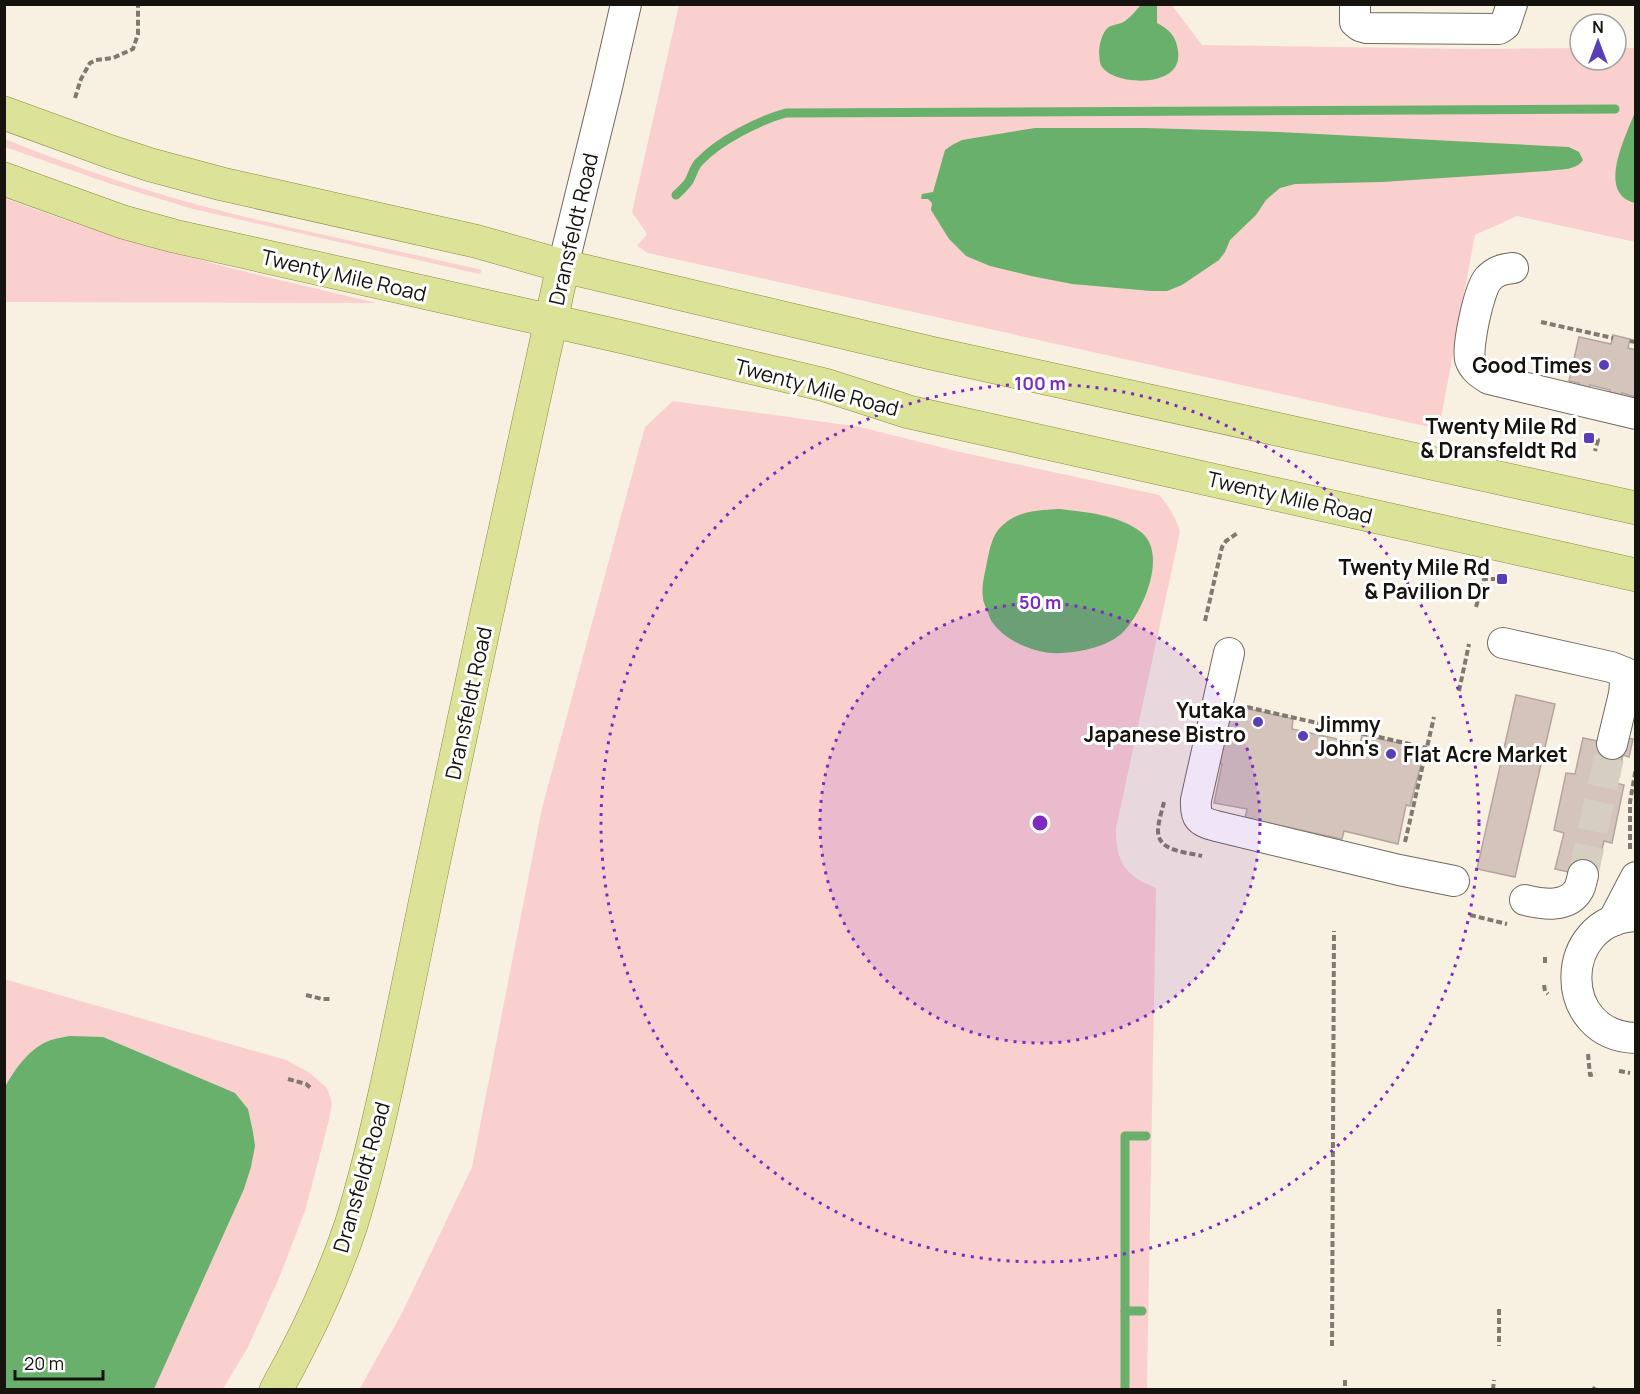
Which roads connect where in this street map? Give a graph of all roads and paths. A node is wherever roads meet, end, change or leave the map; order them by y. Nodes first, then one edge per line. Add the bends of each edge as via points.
1 (138, 4) edge
2 (626, 4) edge
3 (1355, 4) edge
4 (1512, 4) edge
5 (75, 98) dead end
6 (4, 113) edge
7 (4, 178) edge
8 (563, 266) junction
9 (1513, 268) dead end
10 (551, 322) junction
11 (1541, 322) dead end
12 (1613, 338) dead end
13 (1635, 414) edge
14 (1588, 438) dead end
15 (1595, 451) dead end
16 (1635, 508) edge
17 (1239, 532) dead end
18 (1635, 574) edge
19 (1502, 579) dead end
20 (1476, 607) dead end
21 (1206, 621) dead end
22 (1504, 637) dead end
23 (1469, 644) dead end
24 (1228, 653) dead end
25 (1459, 691) dead end
26 (1240, 705) dead end
27 (1434, 717) dead end
28 (1612, 744) tunnel mouth
29 (1427, 748) junction
30 (1404, 848) dead end
31 (1583, 875) tunnel mouth
32 (1635, 878) edge
33 (1454, 882) dead end
34 (1525, 900) dead end
35 (1624, 918) edge
36 (1334, 931) dead end
37 (1545, 956) dead end
38 (1545, 963) dead end
39 (306, 995) dead end
40 (331, 999) dead end
41 (1635, 1038) edge
42 (1619, 1071) dead end
43 (1630, 1073) dead end
44 (288, 1079) dead end
45 (312, 1089) dead end
46 (1499, 1309) dead end
47 (1332, 1346) dead end
48 (1499, 1346) dead end
49 (1344, 1380) dead end
50 (1494, 1380) dead end
51 (276, 1389) edge
52 (1344, 1389) edge
53 (1493, 1389) edge

1 - 5 path via 138,34 133,49 90,63
2 - 8 street, Dransfeldt Road
3 - 4 street via 1355,22 1360,26 1499,29 1505,25
6 - 8 main road via 189,176 475,241
7 - 10 main road, Twenty Mile Road via 123,222 174,236
8 - 10 main road, Dransfeldt Road
8 - 16 main road via 931,353
9 - 13 street via 1494,273 1482,290 1469,349 1474,368 1489,379
10 - 18 main road, Twenty Mile Road via 825,385 909,412
10 - 51 main road, Dransfeldt Road via 371,1153 342,1251
11 - 12 path
14 - 15 path via 1598,440
17 - 21 path via 1222,547
19 - 20 path via 1484,579
22 - 28 street via 1626,673
23 - 25 path
24 - 33 street via 1196,800 1198,819
26 - 29 path
27 - 29 path
29 - 30 path
31 - 34 street via 1579,890 1565,900 1548,904
32 - 35 street
35 - 41 street via 1602,926 1583,947 1576,969 1576,992 1598,1026 1612,1034
36 - 47 path
37 - 38 path
39 - 40 path
42 - 43 path
44 - 45 path
46 - 48 path
49 - 52 path
50 - 53 path

